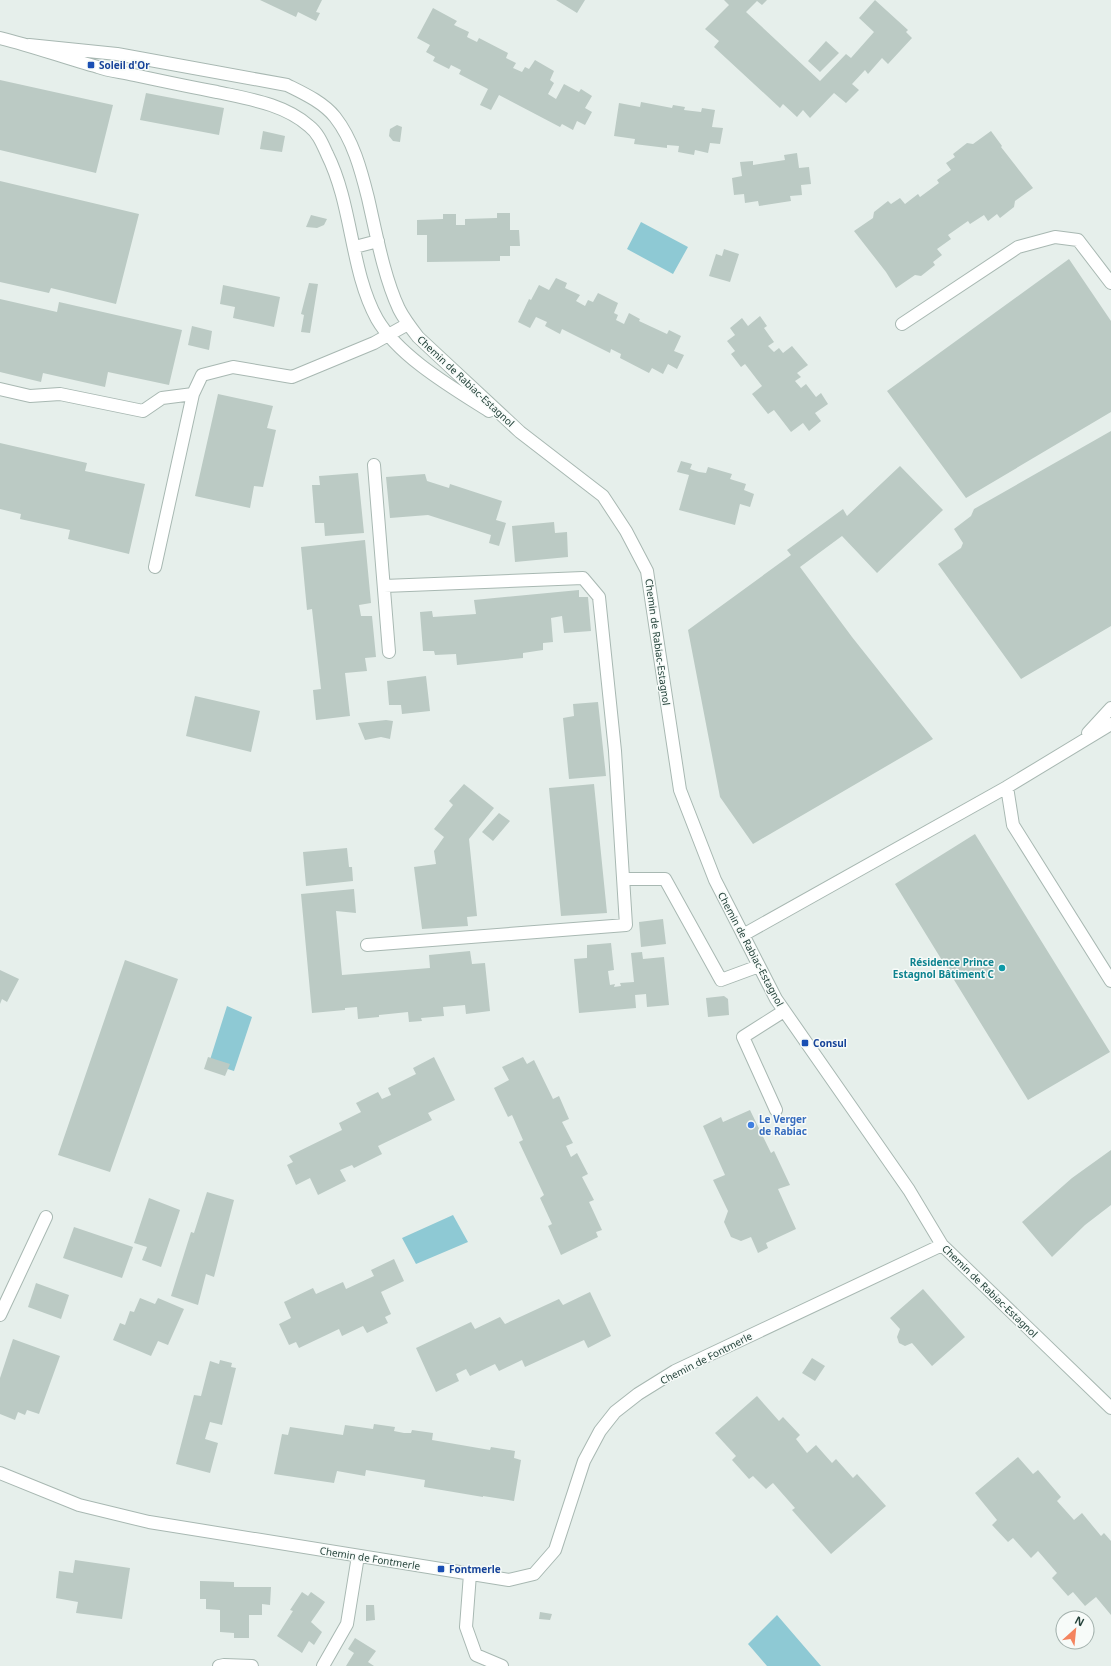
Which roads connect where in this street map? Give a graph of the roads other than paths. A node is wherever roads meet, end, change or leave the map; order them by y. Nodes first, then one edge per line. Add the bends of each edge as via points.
1 (0, 38) edge
2 (29, 45) junction
3 (378, 241) junction
4 (355, 247) junction
5 (1111, 283) edge
6 (408, 324) junction
7 (902, 324) dead end
8 (388, 335) junction
9 (0, 389) edge
10 (193, 394) junction
11 (520, 432) junction
12 (374, 465) dead end
13 (155, 567) dead end
14 (384, 586) junction
15 (389, 652) dead end
16 (1111, 708) edge
17 (1111, 724) edge
18 (1080, 743) junction
19 (1007, 787) junction
20 (624, 879) junction
21 (743, 935) junction
22 (367, 944) dead end
23 (759, 966) junction
24 (1111, 981) edge
25 (784, 1011) junction
26 (776, 1110) dead end
27 (46, 1217) dead end
28 (942, 1245) junction
29 (0, 1315) edge
30 (1111, 1408) edge
31 (0, 1473) edge
32 (358, 1556) junction
33 (470, 1574) junction
34 (219, 1666) edge
35 (252, 1666) edge
36 (322, 1666) edge
37 (502, 1666) edge

1 - 2 street, Chemin de Rabiac-Estagnol
2 - 3 street, Chemin de Rabiac-Estagnol via 101,51 152,60 287,85 311,97 334,116 354,149
2 - 4 street, Chemin de Rabiac-Estagnol via 98,67 254,100 275,106 309,125 318,135 334,168
3 - 4 street
3 - 6 street, Chemin de Rabiac-Estagnol via 399,309
4 - 8 street, Chemin de Rabiac-Estagnol via 366,296
5 - 7 street via 1078,240 1055,237 1018,247
6 - 8 street
6 - 11 street, Chemin de Rabiac-Estagnol via 418,337
8 - 10 street via 292,377 233,367 202,375
8 - 11 street, Chemin de Rabiac-Estagnol via 434,375
9 - 10 street via 30,396 60,394 143,411 162,398
10 - 13 street
11 - 21 street, Chemin de Rabiac-Estagnol via 603,496 626,531 647,571 680,790 715,880
12 - 14 street
14 - 15 street
14 - 20 street via 583,578 599,597 615,751
16 - 18 street
17 - 18 street
18 - 19 street
19 - 21 street
19 - 24 street via 1013,825
20 - 22 street via 626,925
20 - 23 street via 665,879 721,980
21 - 23 street, Chemin de Rabiac-Estagnol
23 - 25 street, Chemin de Rabiac-Estagnol
25 - 26 street via 743,1037
25 - 28 street, Chemin de Rabiac-Estagnol via 909,1190
27 - 29 street
28 - 30 street, Chemin de Rabiac-Estagnol
28 - 33 street, Chemin de Fontmerle via 675,1371 638,1394 615,1412 600,1432 584,1461 554,1550 534,1574 509,1580
31 - 32 street, Chemin de Fontmerle via 79,1504 149,1522
32 - 33 street, Chemin de Fontmerle
32 - 36 street via 346,1624
33 - 37 street via 466,1627 476,1656
34 - 35 street

